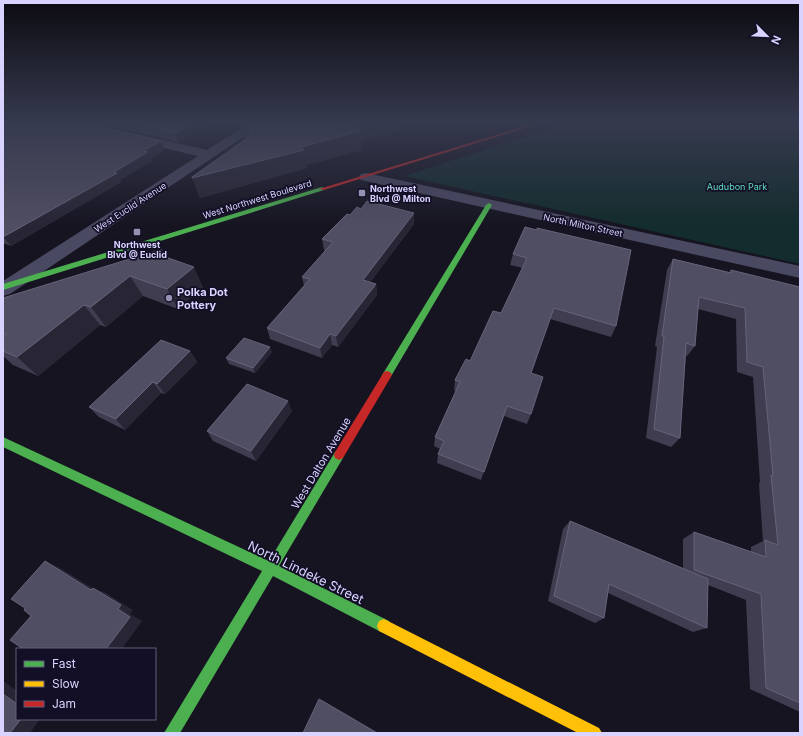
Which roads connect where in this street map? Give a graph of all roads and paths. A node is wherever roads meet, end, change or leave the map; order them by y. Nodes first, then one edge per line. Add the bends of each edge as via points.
1 (204, 157) edge
2 (429, 157) edge
3 (366, 177) junction
4 (489, 205) junction
5 (800, 272) edge
6 (6, 287) edge
7 (3, 442) edge
8 (272, 569) junction
9 (172, 733) edge
10 (594, 733) edge

1 - 6 street, West Euclid Avenue
2 - 3 street, West Northwest Boulevard
3 - 4 street, North Milton Street
3 - 6 street, West Northwest Boulevard
4 - 5 street, North Milton Street
4 - 8 street, West Dalton Avenue
7 - 8 street, North Lindeke Street
8 - 9 street, West Dalton Avenue
8 - 10 street, North Lindeke Street

